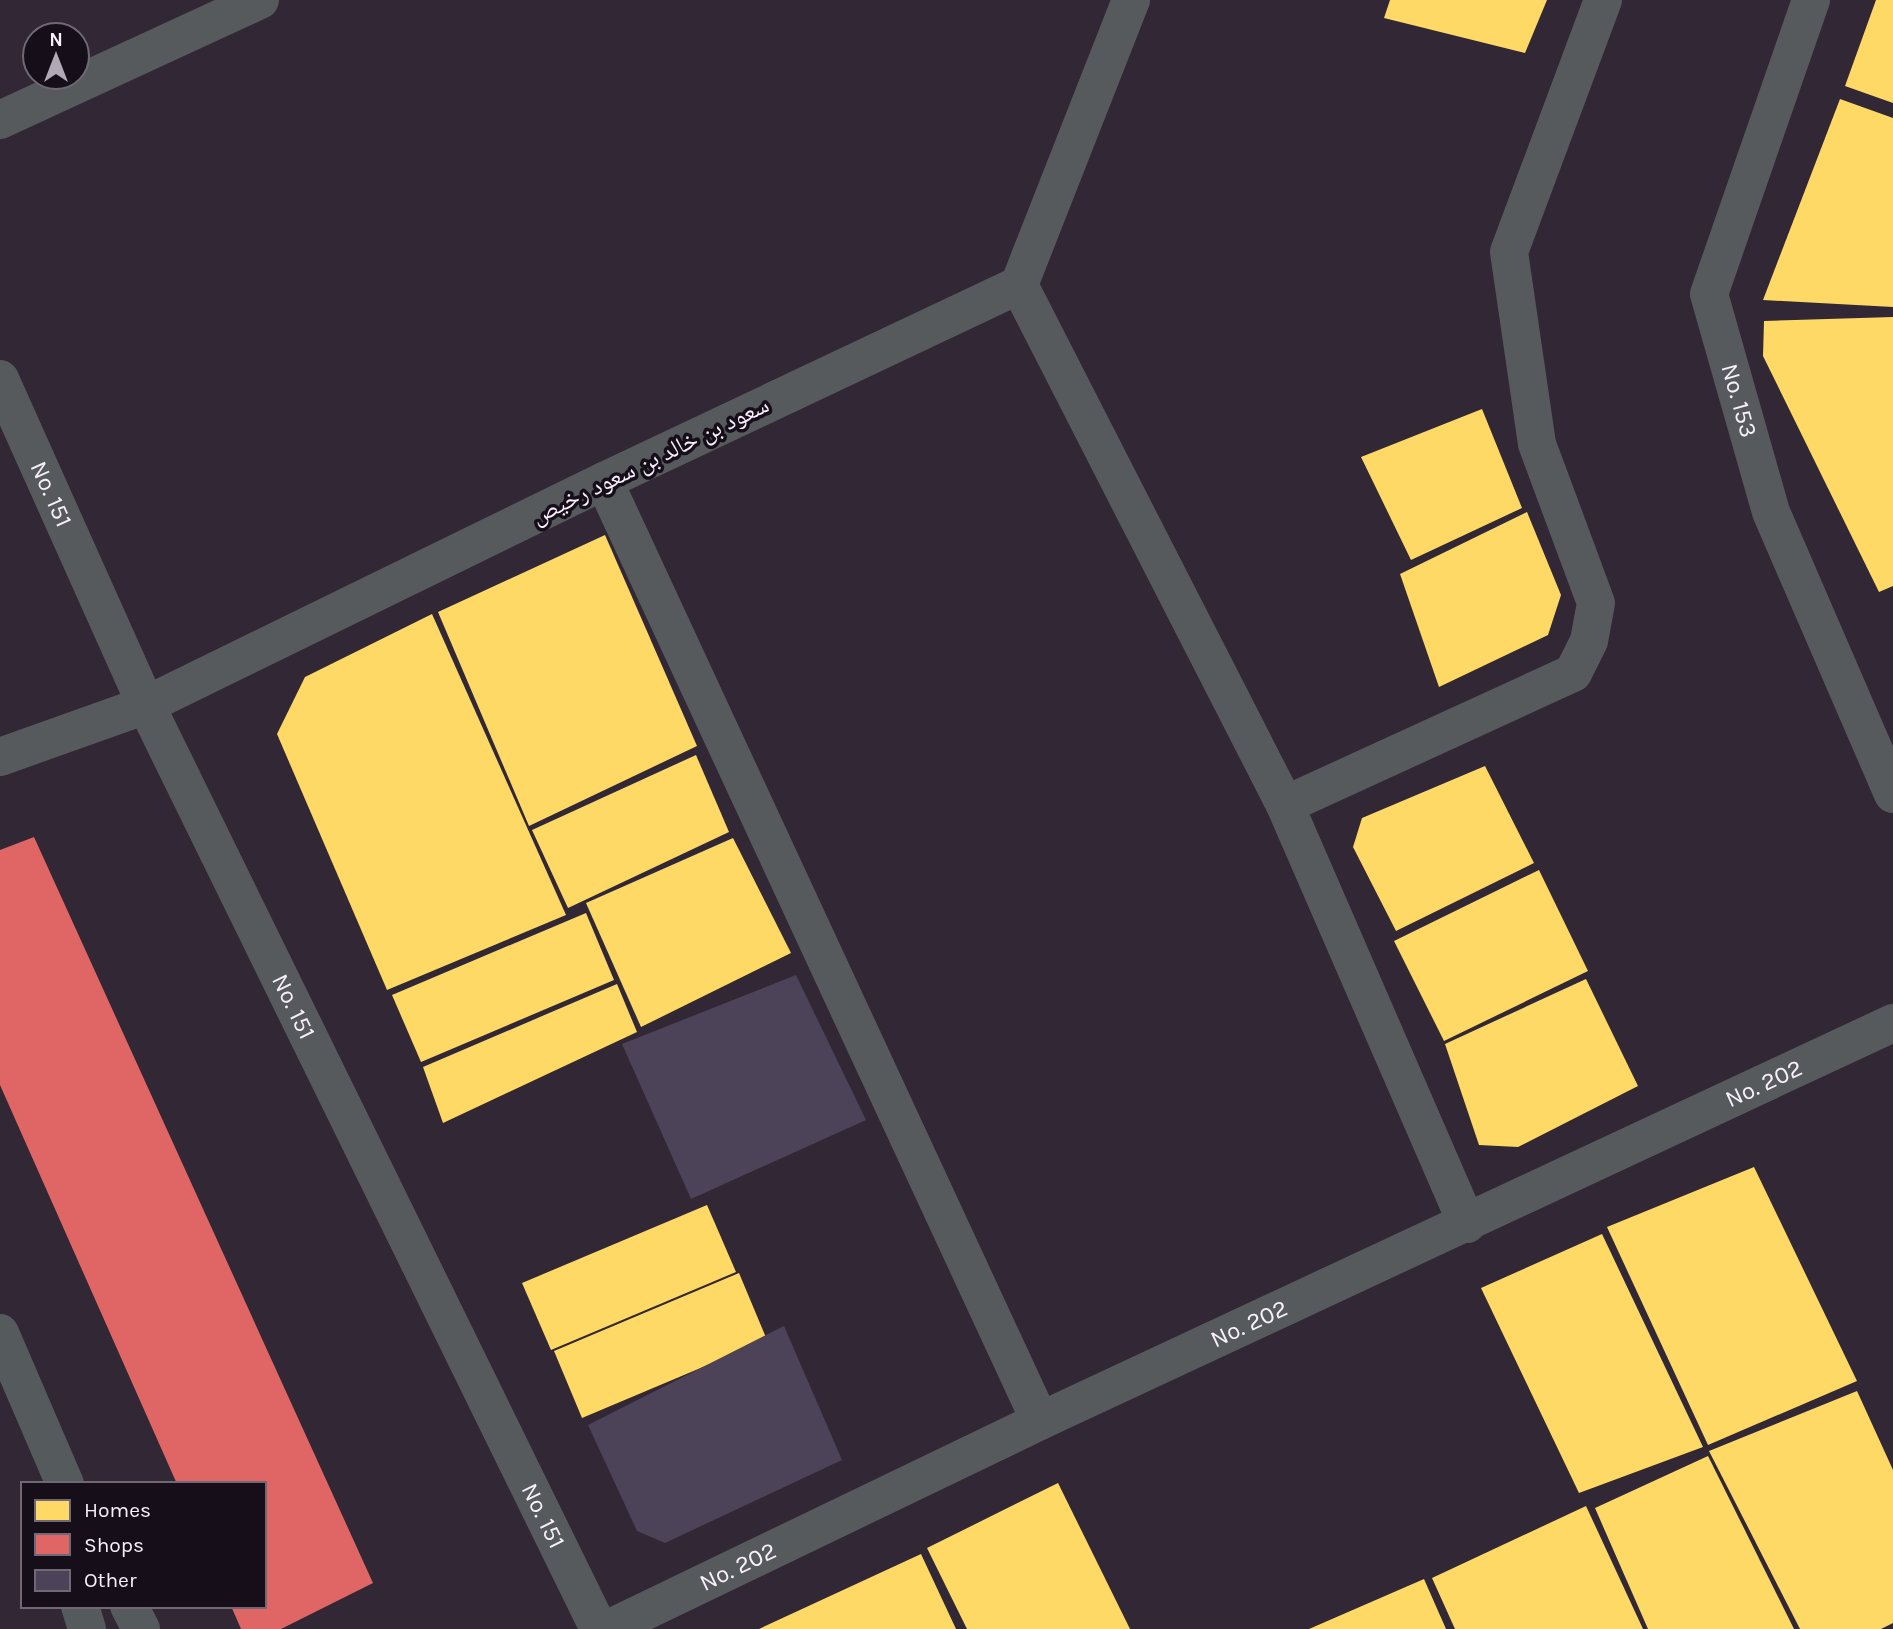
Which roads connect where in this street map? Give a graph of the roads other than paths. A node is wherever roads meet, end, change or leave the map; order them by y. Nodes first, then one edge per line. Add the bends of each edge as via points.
1 (260, 0) edge
2 (1131, 0) edge
3 (1603, 0) edge
4 (1811, 0) edge
5 (0, 120) edge
6 (1019, 285) junction
7 (0, 379) edge
8 (604, 481) junction
9 (146, 705) junction
10 (0, 757) edge
11 (1893, 794) edge
12 (1285, 805) junction
13 (1893, 1023) edge
14 (1467, 1224) junction
15 (0, 1334) edge
16 (0, 1358) edge
17 (1040, 1422) junction
18 (38, 1482) edge
19 (64, 1482) edge
20 (81, 1608) edge
21 (130, 1608) edge
22 (87, 1629) edge
23 (141, 1629) edge
24 (599, 1629) edge
25 (608, 1629) edge

1 - 5 street
2 - 6 street
3 - 12 street via 1509,252 1537,444 1596,603 1589,641 1573,673
4 - 11 street, No. 153 via 1709,294 1771,512
6 - 8 street, سعود بن خالد بن سعود رخيص
6 - 12 street
7 - 9 street, No. 151
8 - 9 street, سعود بن خالد بن سعود رخيص
8 - 17 street
9 - 10 street, سعود بن خالد بن سعود رخيص
9 - 24 street, No. 151
12 - 14 street
13 - 14 street, No. 202
14 - 17 street, No. 202
15 - 19 main road
16 - 18 main road
17 - 25 street, No. 202
20 - 22 main road
21 - 23 main road

